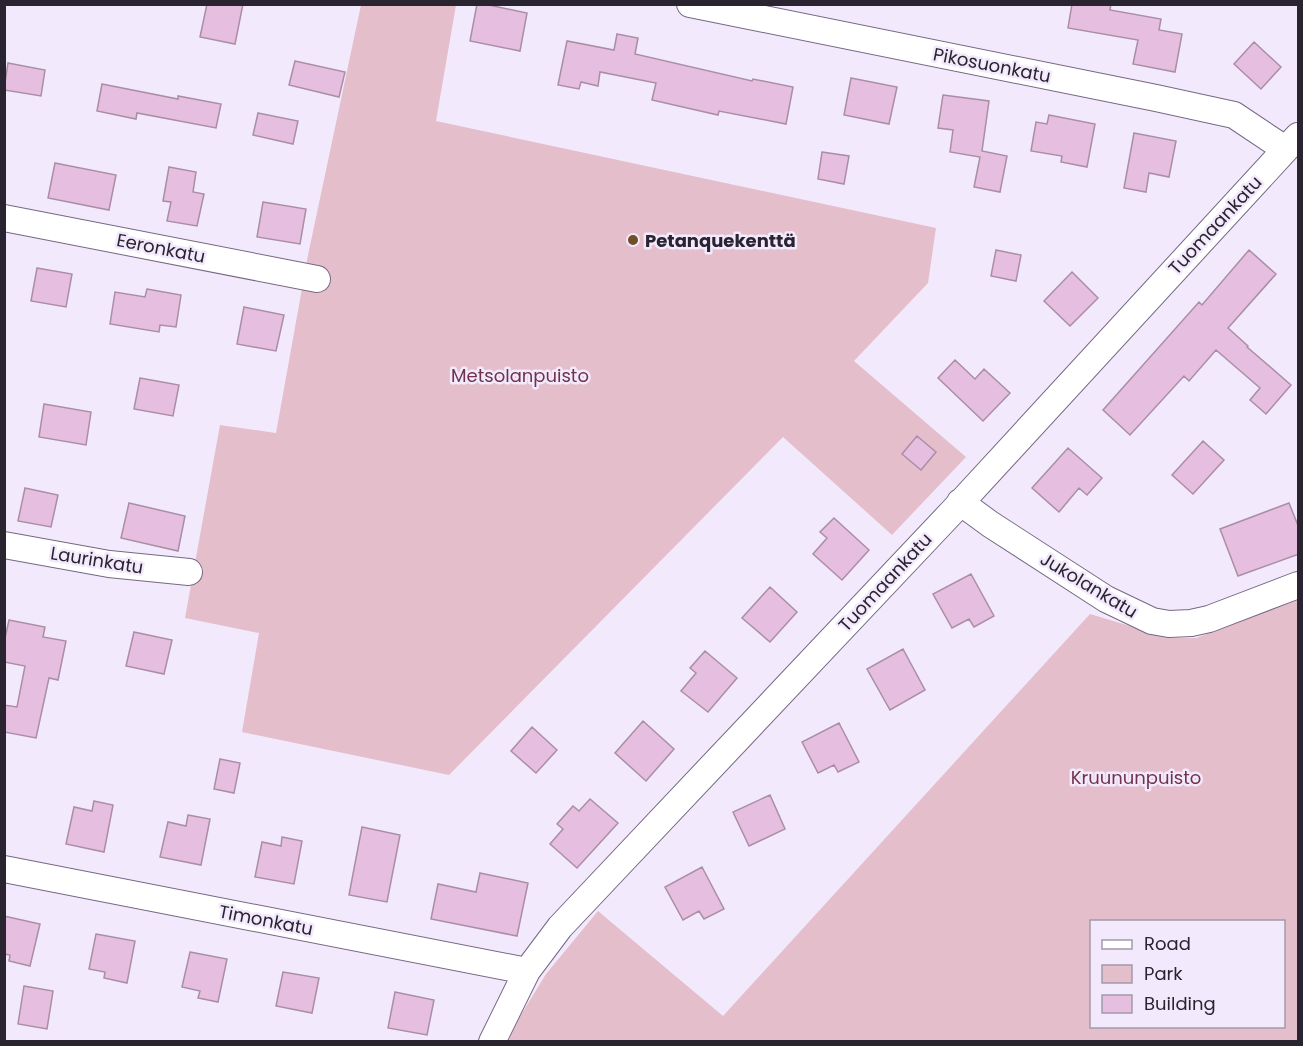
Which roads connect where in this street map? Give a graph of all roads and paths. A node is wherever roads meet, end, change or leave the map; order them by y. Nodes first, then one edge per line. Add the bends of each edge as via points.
1 (690, 4) edge
2 (1292, 142) edge
3 (4, 218) edge
4 (317, 279) dead end
5 (960, 502) junction
6 (4, 545) edge
7 (189, 572) dead end
8 (1299, 585) edge
9 (4, 869) edge
10 (527, 971) junction
11 (492, 1041) edge

1 - 2 street, Pikosuonkatu via 1156,98 1234,116
2 - 5 street, Tuomaankatu
3 - 4 street, Eeronkatu
5 - 8 street, Jukolankatu via 1106,599 1152,621 1169,624 1209,619
5 - 10 street, Tuomaankatu via 560,927
6 - 7 street, Laurinkatu via 110,564
9 - 10 street, Timonkatu
10 - 11 street, Tuomaankatu

